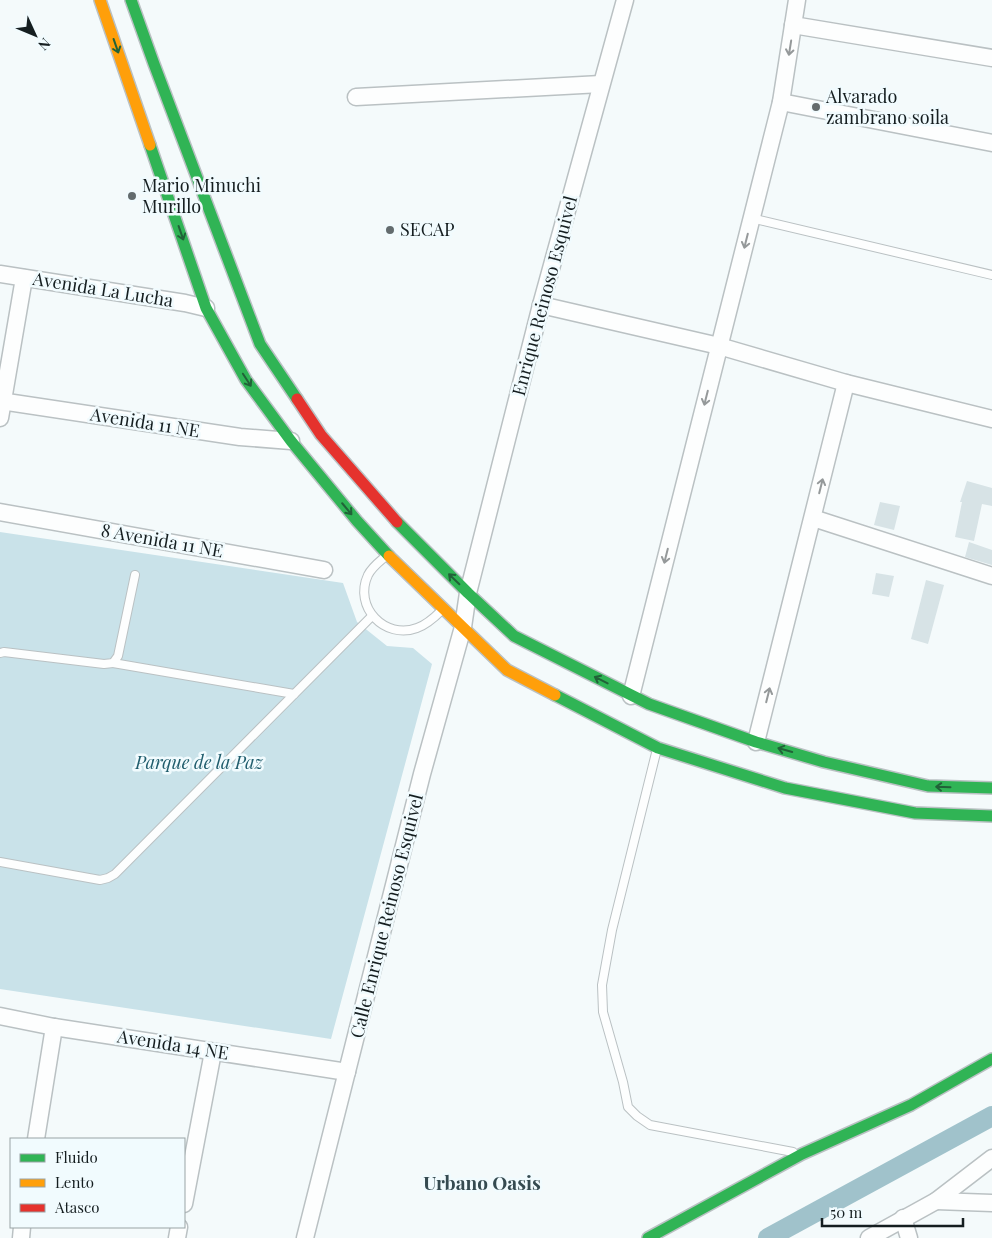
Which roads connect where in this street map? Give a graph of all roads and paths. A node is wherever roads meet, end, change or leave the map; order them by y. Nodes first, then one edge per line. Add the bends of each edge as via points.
1 (100, 0) edge
2 (132, 0) edge
3 (624, 0) edge
4 (797, 0) edge
5 (793, 25) junction
6 (992, 58) edge
7 (601, 84) junction
8 (356, 97) dead end
9 (781, 102) junction
10 (992, 143) edge
11 (752, 218) junction
12 (0, 274) edge
13 (992, 275) edge
14 (24, 278) junction
15 (541, 305) junction
16 (206, 308) junction
17 (719, 346) junction
18 (846, 383) junction
19 (2, 401) edge
20 (0, 418) edge
21 (992, 419) edge
22 (291, 441) junction
23 (0, 512) edge
24 (813, 518) junction
25 (388, 555) junction
26 (324, 570) dead end
27 (135, 575) dead end
28 (992, 576) edge
29 (468, 593) junction
30 (444, 609) junction
31 (372, 616) junction
32 (463, 627) junction
33 (0, 653) edge
34 (113, 663) junction
35 (294, 694) junction
36 (631, 696) junction
37 (756, 742) junction
38 (658, 748) junction
39 (992, 788) edge
40 (992, 816) edge
41 (0, 862) edge
42 (0, 1016) edge
43 (54, 1027) junction
44 (214, 1052) junction
45 (992, 1059) edge
46 (348, 1072) junction
47 (36, 1138) edge
48 (802, 1154) junction
49 (992, 1158) edge
50 (185, 1199) edge
51 (936, 1200) junction
52 (992, 1203) edge
53 (909, 1231) edge
54 (304, 1238) edge
55 (648, 1238) edge
56 (869, 1238) edge

1 -> 16 main road
29 -> 2 main road via 403,529 321,435 260,344
3 - 7 street, Enrique Reinoso Esquivel
4 - 5 street
5 - 6 street
5 -> 9 street
7 - 8 street
7 - 15 street, Enrique Reinoso Esquivel
9 - 10 street
9 - 11 street
11 - 13 lane
11 -> 17 street
12 - 14 street, Avenida La Lucha
14 - 16 street, Avenida La Lucha
14 - 19 street
15 - 17 street
15 - 29 street, Enrique Reinoso Esquivel
16 -> 22 main road via 246,380
17 - 18 street
17 -> 36 street
18 - 21 street
24 -> 18 street
19 - 20 street
19 - 22 street, Avenida 11 NE via 240,437
22 -> 25 main road
23 - 26 street, 8 Avenida 11 NE
24 - 28 street
37 -> 24 street
25 - 30 main road
25 - 31 lane via 374,566 364,585 364,596
27 - 34 lane via 118,656
29 - 32 street, Calle Enrique Reinoso Esquivel
36 -> 29 main road via 514,636
30 - 31 lane via 429,622 406,631 381,625
30 - 32 main road
31 - 35 lane
32 - 38 main road via 507,670
32 - 46 street, Calle Enrique Reinoso Esquivel
33 - 34 lane
34 - 35 lane
35 - 41 lane via 108,878 100,880
36 - 37 main road
39 -> 37 main road via 928,786 824,762
38 - 40 main road via 785,788 915,813
38 - 48 lane via 612,930 602,985 603,1012 628,1107 650,1125
42 - 43 street, Avenida 14 NE
43 - 44 street, Avenida 14 NE
43 - 47 street
44 - 46 street, Avenida 14 NE
44 - 50 street
45 - 48 main road via 911,1105
46 - 54 street, Calle Enrique Reinoso Esquivel
48 - 55 main road
49 - 51 street
51 - 52 street
51 - 53 street
53 - 56 street

